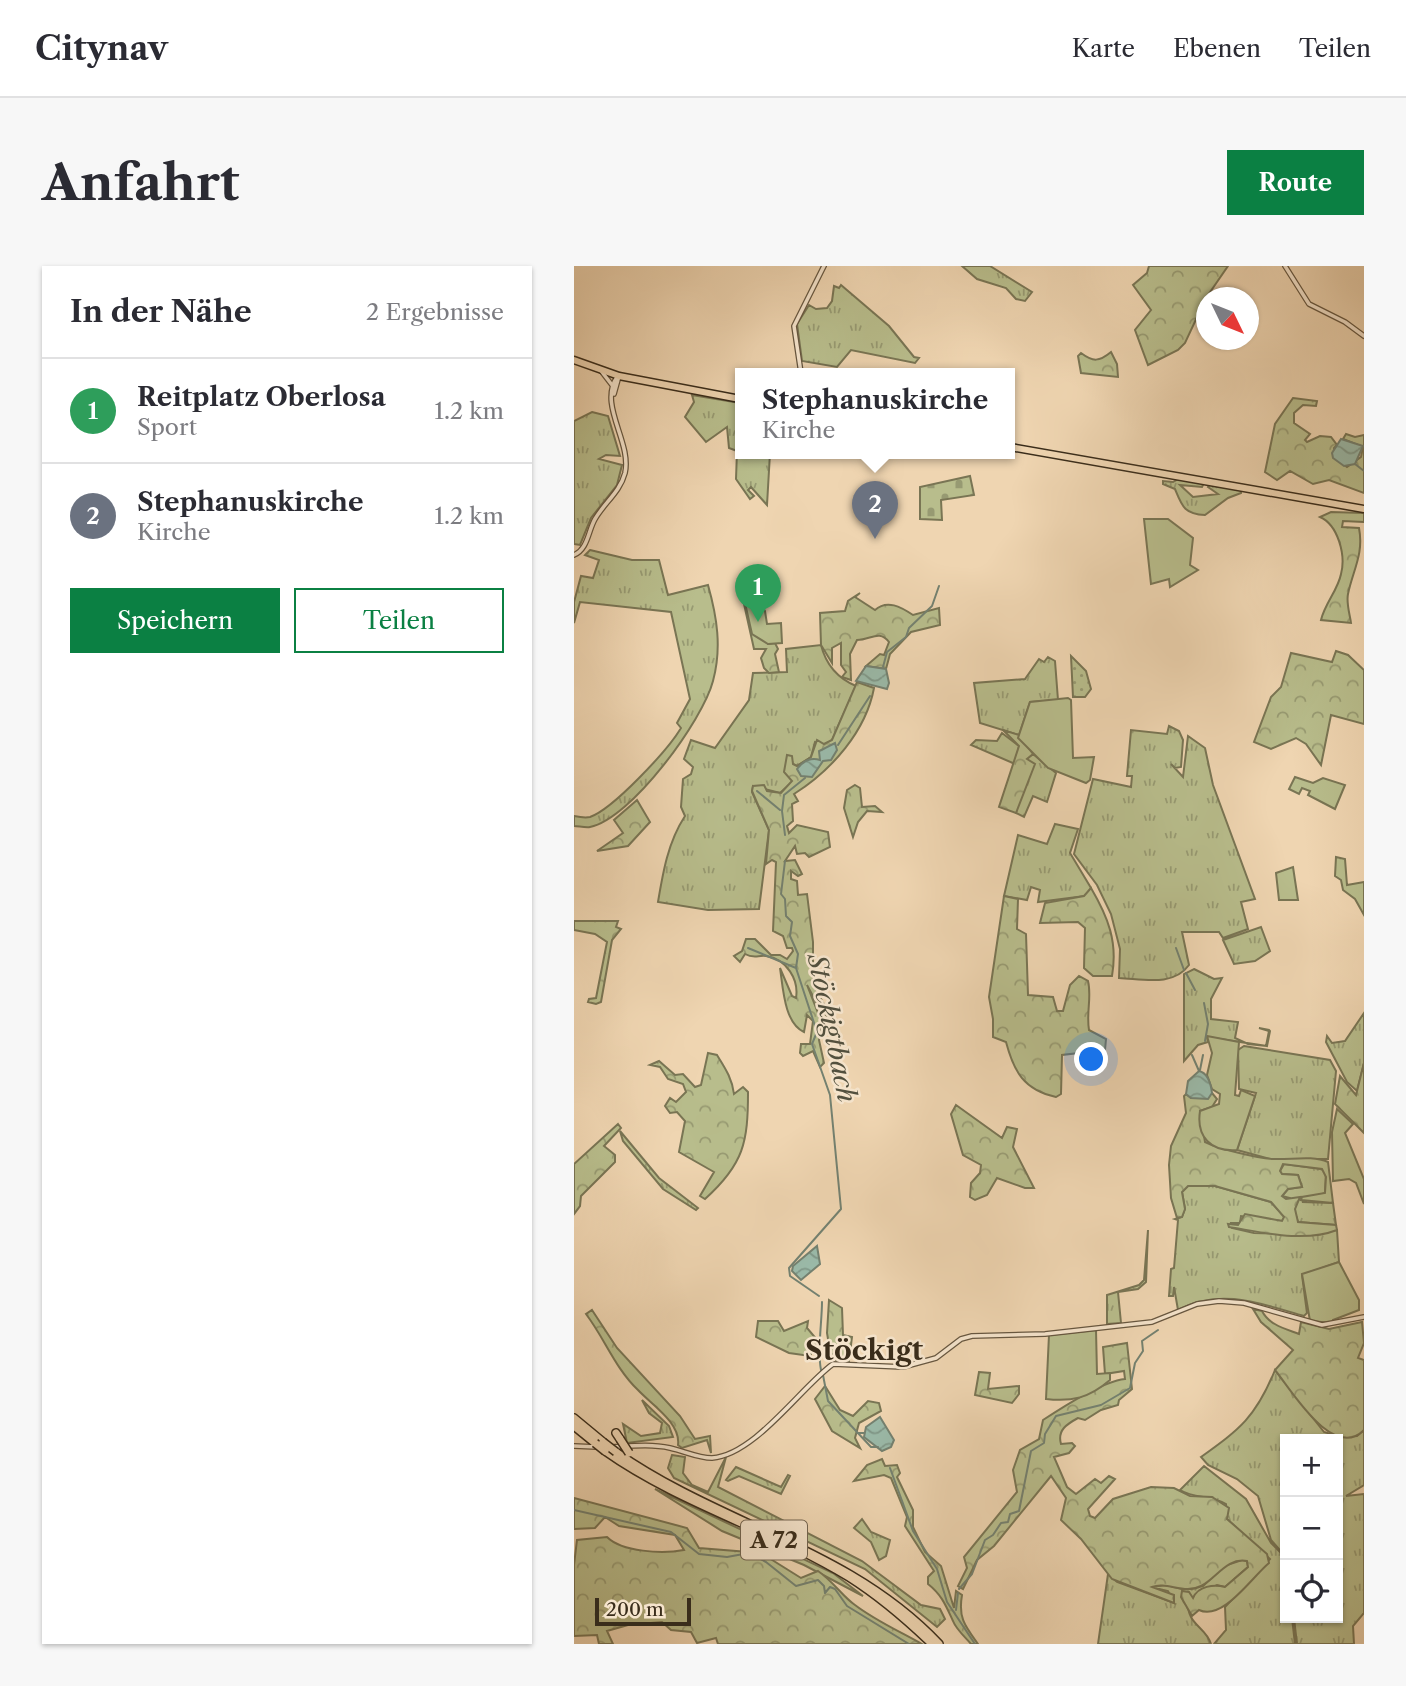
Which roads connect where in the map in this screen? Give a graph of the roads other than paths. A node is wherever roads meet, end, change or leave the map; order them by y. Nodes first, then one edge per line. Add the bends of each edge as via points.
1 (824, 266) edge
2 (1285, 266) edge
3 (1364, 336) edge
4 (574, 360) edge
5 (800, 368) edge
6 (600, 370) junction
7 (619, 376) junction
8 (613, 387) junction
9 (613, 395) junction
10 (735, 398) edge
11 (1015, 448) edge
12 (1364, 509) edge
13 (574, 555) edge
14 (1364, 1317) edge
15 (574, 1419) edge
16 (574, 1426) edge
17 (618, 1436) dead end
18 (601, 1445) junction
19 (574, 1446) edge
20 (651, 1474) junction
21 (932, 1644) edge
22 (939, 1644) edge

1 - 5 street via 794,326
2 - 3 street via 1309,304
4 - 6 main road
6 - 7 main road
6 - 8 street
7 - 8 street
7 - 9 street
7 - 10 main road
8 - 9 street
9 - 13 street via 626,453 624,475 620,488 596,516 583,548
11 - 12 main road
14 - 19 street via 1322,1325 1244,1303 1219,1301 1196,1304 1152,1322 1045,1334 972,1336 936,1358 903,1367 833,1364 782,1416 719,1456 651,1445
15 - 18 highway, A 72
16 - 18 highway, A 72
17 - 20 highway, bridge
18 - 20 highway, A 72, bridge
18 - 21 highway, A 72 via 674,1493 846,1575 892,1607
20 - 22 highway, A 72 via 848,1570 896,1604

